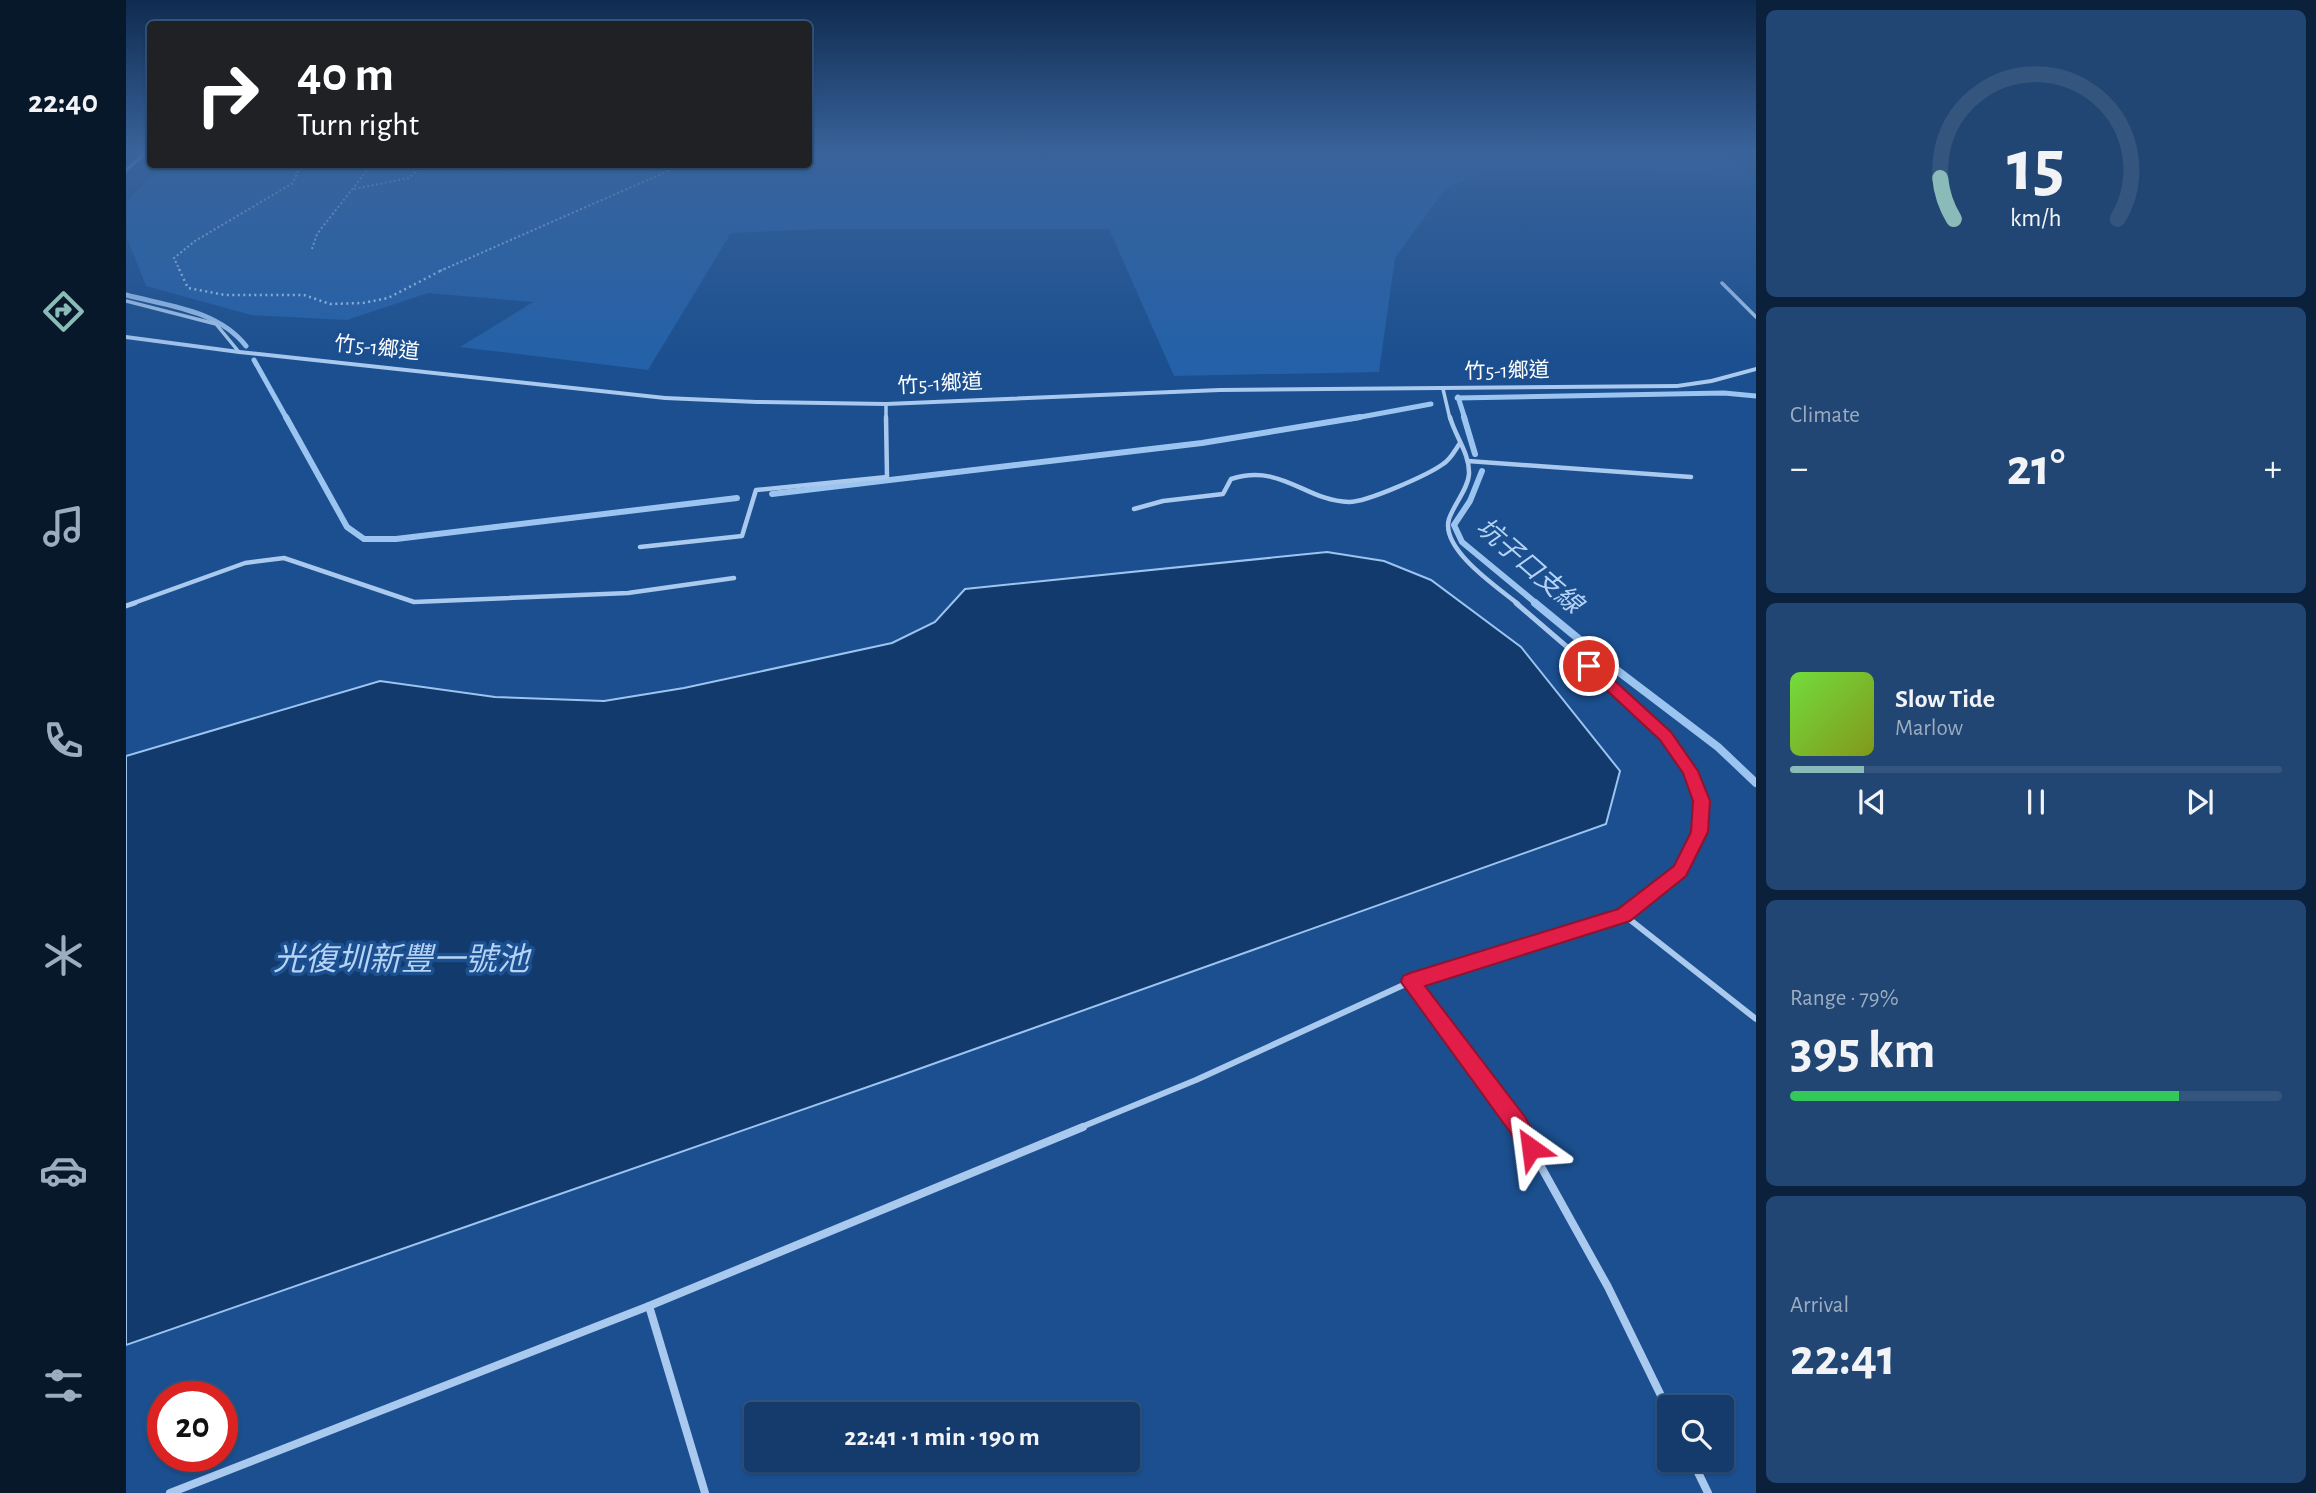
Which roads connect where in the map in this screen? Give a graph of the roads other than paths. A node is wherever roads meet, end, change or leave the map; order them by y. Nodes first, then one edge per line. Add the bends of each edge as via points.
1 (1722, 283) dead end
2 (126, 301) edge
3 (1756, 317) edge
4 (126, 337) edge
5 (239, 352) junction
6 (1756, 369) edge
7 (1443, 390) junction
8 (886, 404) junction
9 (1460, 443) junction
10 (1468, 461) junction
11 (1691, 477) dead end
12 (1134, 509) dead end
13 (640, 547) dead end
14 (733, 578) dead end
15 (126, 606) edge
16 (1623, 915) junction
17 (1410, 982) junction
18 (1756, 1019) edge
19 (649, 1306) junction
20 (1661, 1395) edge
21 (1698, 1472) edge
22 (170, 1493) edge
23 (705, 1493) edge
24 (1708, 1493) edge

1 - 3 lane
2 - 5 lane via 216,324
4 - 5 street, 竹5-1鄉道
5 - 8 street, 竹5-1鄉道 via 665,398
6 - 7 street, 竹5-1鄉道 via 1677,386
7 - 8 street, 竹5-1鄉道 via 1220,390
7 - 9 lane
8 - 13 lane via 887,477 756,490 742,536
9 - 10 lane
9 - 12 lane via 1447,462 1354,502 1278,478 1246,475 1231,479 1223,495
10 - 11 lane
10 - 16 lane via 1466,486 1449,520 1456,551 1665,736 1690,771 1701,801 1699,832 1680,871
14 - 15 lane via 628,593 414,602 284,558 232,567
16 - 17 lane
16 - 18 lane
17 - 19 lane via 1196,1080
17 - 20 lane via 1518,1124 1608,1287
19 - 22 lane
19 - 23 lane
21 - 24 lane

